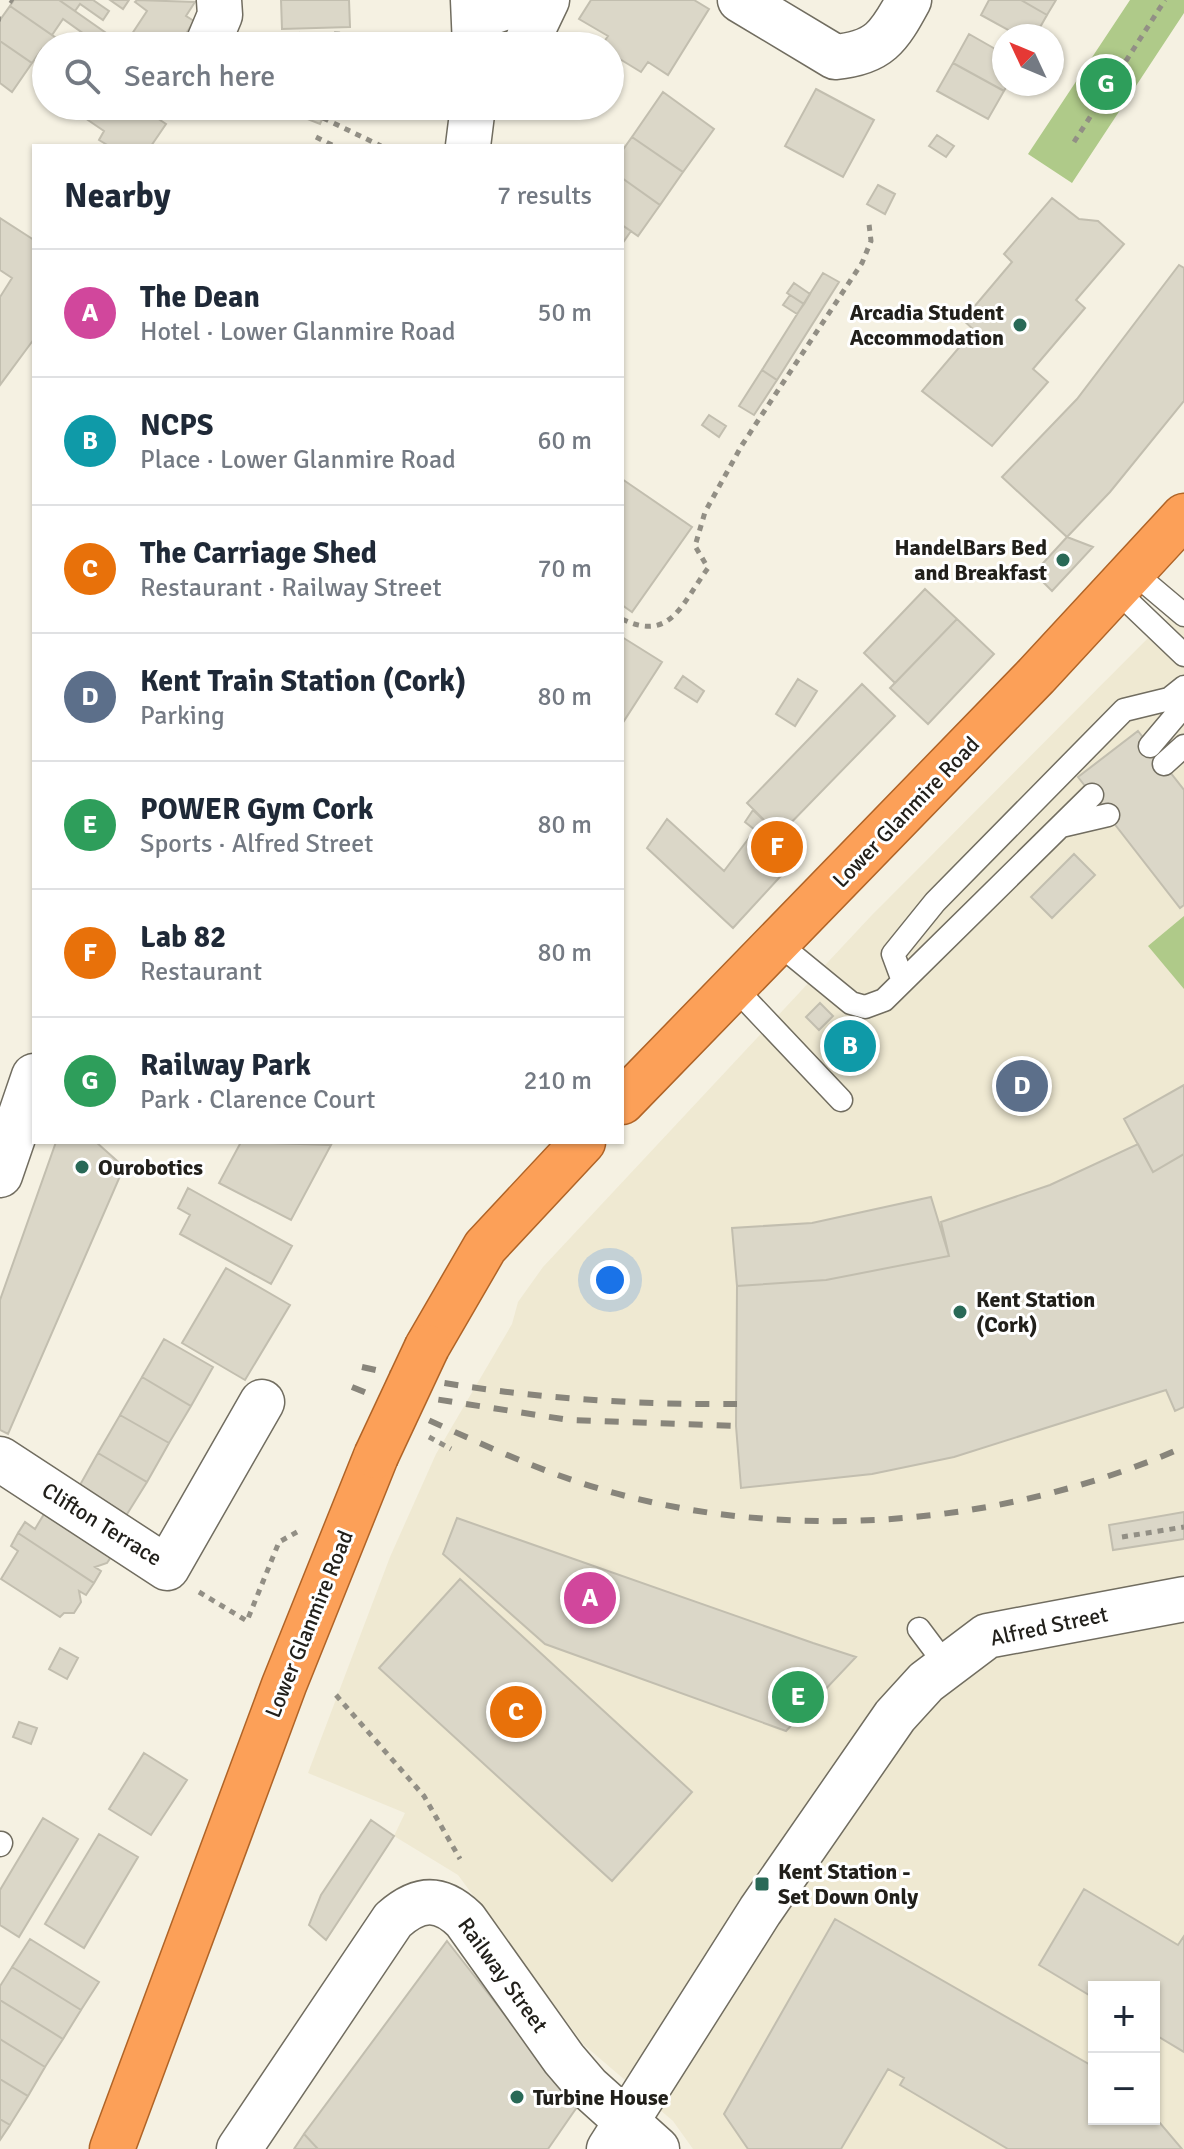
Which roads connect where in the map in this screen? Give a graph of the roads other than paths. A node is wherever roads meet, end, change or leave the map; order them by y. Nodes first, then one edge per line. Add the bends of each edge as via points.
1 (219, 0) edge
2 (547, 0) edge
3 (740, 0) edge
4 (909, 0) edge
5 (213, 32) edge
6 (532, 32) edge
7 (471, 120) edge
8 (468, 144) edge
9 (1184, 516) edge
10 (1125, 581) junction
11 (1184, 615) edge
12 (1184, 655) edge
13 (1184, 687) edge
14 (1184, 695) edge
15 (1150, 746) dead end
16 (1184, 746) edge
17 (1164, 764) dead end
18 (1092, 795) dead end
19 (1108, 815) dead end
20 (1060, 826) junction
21 (779, 944) junction
22 (903, 981) junction
23 (734, 987) junction
24 (32, 1082) edge
25 (624, 1100) edge
26 (841, 1100) dead end
27 (581, 1144) edge
28 (0, 1175) edge
29 (262, 1402) dead end
30 (0, 1459) edge
31 (1184, 1599) edge
32 (919, 1629) dead end
33 (946, 1665) junction
34 (630, 2140) edge
35 (112, 2149) edge
36 (239, 2149) edge

1 - 5 street
2 - 6 street
3 - 4 street via 835,57 872,50 893,29
7 - 8 street
9 - 10 highway, Lower Glanmire Road
10 - 11 lane
10 - 12 lane
10 - 21 highway, Lower Glanmire Road
13 - 22 lane via 1169,699 1124,710 935,902 893,954
14 - 15 lane via 1177,714
16 - 17 lane
18 - 20 lane
19 - 20 lane
20 - 22 lane
21 - 22 lane via 851,1003 865,1007 884,1000
21 - 23 highway, Lower Glanmire Road
23 - 25 highway, Lower Glanmire Road
23 - 26 lane
24 - 28 street
27 - 35 highway, Lower Glanmire Road, bridge via 485,1247 427,1347 376,1456 284,1685
29 - 30 street, Clifton Terrace via 167,1568
31 - 33 street, Alfred Street via 987,1636
32 - 33 lane
33 - 34 street, Alfred Street via 895,1716 747,1931
34 - 36 street, Railway Street via 564,2059 465,1920 451,1906 423,1901 393,1920

